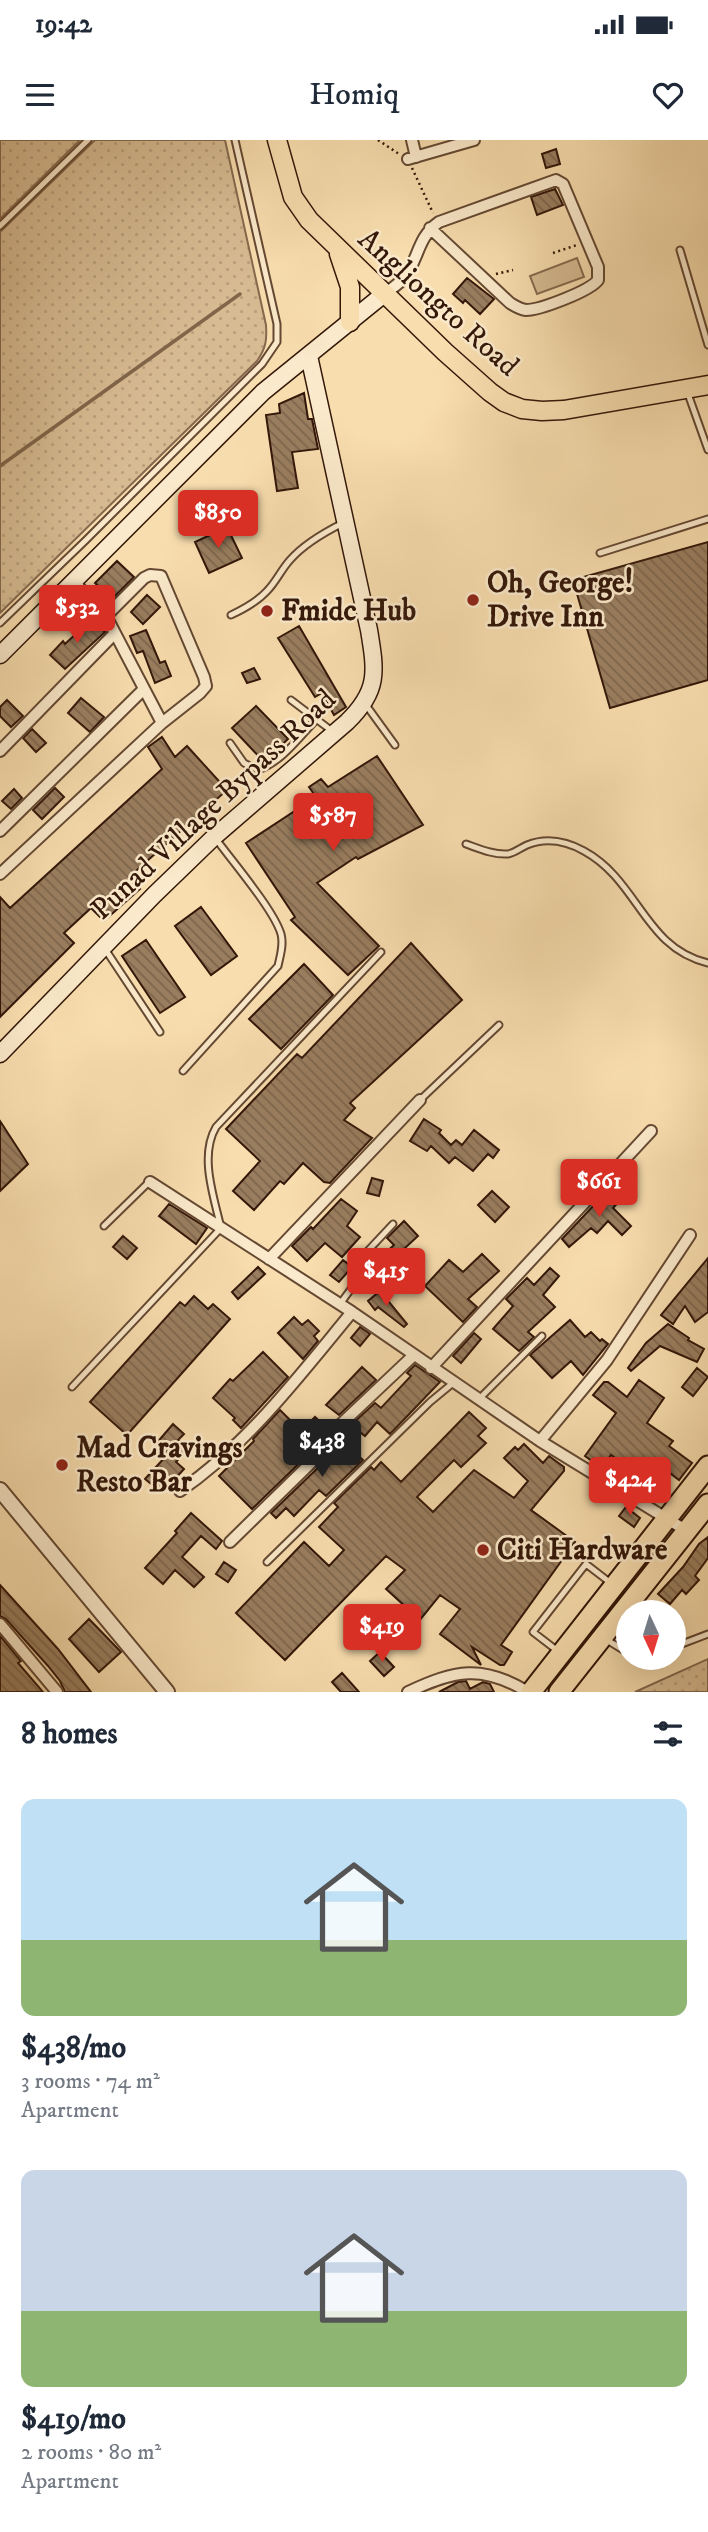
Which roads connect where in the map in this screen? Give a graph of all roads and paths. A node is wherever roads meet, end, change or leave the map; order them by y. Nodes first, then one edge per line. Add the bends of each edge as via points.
1 (88, 140) edge
2 (235, 140) edge
3 (277, 140) edge
4 (378, 140) edge
5 (412, 140) edge
6 (471, 141) edge
7 (412, 158) junction
8 (434, 225) junction
9 (0, 226) edge
10 (587, 241) junction
11 (334, 245) junction
12 (680, 250) dead end
13 (552, 253) dead end
14 (513, 270) dead end
15 (486, 280) junction
16 (384, 294) junction
17 (350, 322) junction
18 (708, 345) edge
19 (309, 356) junction
20 (708, 385) edge
21 (686, 389) junction
22 (708, 450) edge
23 (708, 519) edge
24 (346, 522) junction
25 (600, 553) dead end
26 (74, 582) junction
27 (231, 615) dead end
28 (106, 616) junction
29 (0, 623) edge
30 (115, 633) junction
31 (0, 656) edge
32 (144, 689) junction
33 (292, 700) dead end
34 (364, 704) junction
35 (317, 719) junction
36 (162, 723) junction
37 (334, 733) junction
38 (230, 743) dead end
39 (395, 745) dead end
40 (0, 751) edge
41 (0, 831) edge
42 (214, 837) junction
43 (466, 844) dead end
44 (2, 868) edge
45 (104, 946) junction
46 (381, 951) dead end
47 (708, 963) edge
48 (499, 1025) dead end
49 (160, 1032) dead end
50 (0, 1054) edge
51 (183, 1071) dead end
52 (420, 1100) joint
53 (651, 1131) dead end
54 (150, 1182) joint
55 (393, 1224) dead end
56 (104, 1226) dead end
57 (221, 1228) junction
58 (690, 1235) dead end
59 (269, 1259) junction
60 (340, 1304) junction
61 (352, 1312) junction
62 (542, 1336) dead end
63 (414, 1355) junction
64 (431, 1368) junction
65 (453, 1383) junction
66 (72, 1387) dead end
67 (478, 1399) junction
68 (540, 1441) junction
69 (708, 1466) edge
70 (0, 1490) edge
71 (180, 1491) dead end
72 (708, 1504) edge
73 (667, 1519) junction
74 (687, 1531) junction
75 (230, 1542) dead end
76 (267, 1562) dead end
77 (614, 1586) junction
78 (0, 1624) edge
79 (708, 1634) edge
80 (603, 1637) junction
81 (686, 1642) edge
82 (616, 1645) edge
83 (561, 1654) junction
84 (57, 1692) edge
85 (167, 1692) edge
86 (408, 1692) edge
87 (530, 1692) edge
88 (559, 1692) edge

1 - 9 lane
2 - 29 lane via 277,324 277,342 252,374
3 - 11 main road, Angliongto Road via 297,204
4 - 7 path
5 - 7 street
6 - 7 street
7 - 8 path
8 - 10 street via 559,180
8 - 15 street
8 - 16 street via 404,278
10 - 13 path
10 - 15 street via 598,267 598,279 587,289 527,310 516,307
11 - 16 main road, Angliongto Road
11 - 17 main road via 349,281
12 - 18 lane
14 - 15 path
16 - 17 main road
16 - 21 main road, Angliongto Road via 491,392 522,409 564,410
17 - 19 main road
19 - 24 main road, Punad Village Bypass Road
19 - 26 main road via 263,392
20 - 21 main road, Angliongto Road
21 - 22 lane
23 - 25 lane
24 - 27 lane via 305,546 266,593
24 - 34 main road, Punad Village Bypass Road via 373,658 374,682
26 - 28 street
26 - 31 main road
28 - 30 street
28 - 36 street via 144,578 160,576 206,686
30 - 32 street
30 - 40 street
32 - 36 street
32 - 41 street
33 - 35 lane
34 - 37 main road, Punad Village Bypass Road
34 - 39 lane
35 - 37 lane
35 - 38 lane via 282,755 258,770 244,762
36 - 44 street
37 - 42 main road, Punad Village Bypass Road
42 - 45 main road, Punad Village Bypass Road
42 - 51 lane via 267,910 281,933 282,948 278,967
43 - 47 lane via 500,854 543,840 564,841 584,850 622,882 674,949
45 - 49 lane
45 - 50 main road, Punad Village Bypass Road
46 - 57 lane via 211,1135 209,1164
48 - 52 lane
52 - 59 street
53 - 64 street
54 - 56 lane
54 - 57 street
55 - 60 lane via 363,1256
57 - 59 street
57 - 66 lane
58 - 68 street via 607,1360
59 - 60 street
60 - 61 street
61 - 63 street
61 - 71 street via 283,1396 219,1462
62 - 67 lane
63 - 64 street
63 - 75 street via 341,1424 319,1455
64 - 65 street
65 - 67 street
65 - 76 lane
67 - 68 street
68 - 73 street
69 - 73 highway
70 - 85 street
72 - 74 highway
73 - 74 street
73 - 77 highway
74 - 80 highway
77 - 83 highway
77 - 83 lane via 586,1564 533,1632
78 - 84 street
79 - 81 lane
80 - 82 lane
80 - 88 highway
83 - 87 highway
86 - 87 street via 461,1672 497,1676

